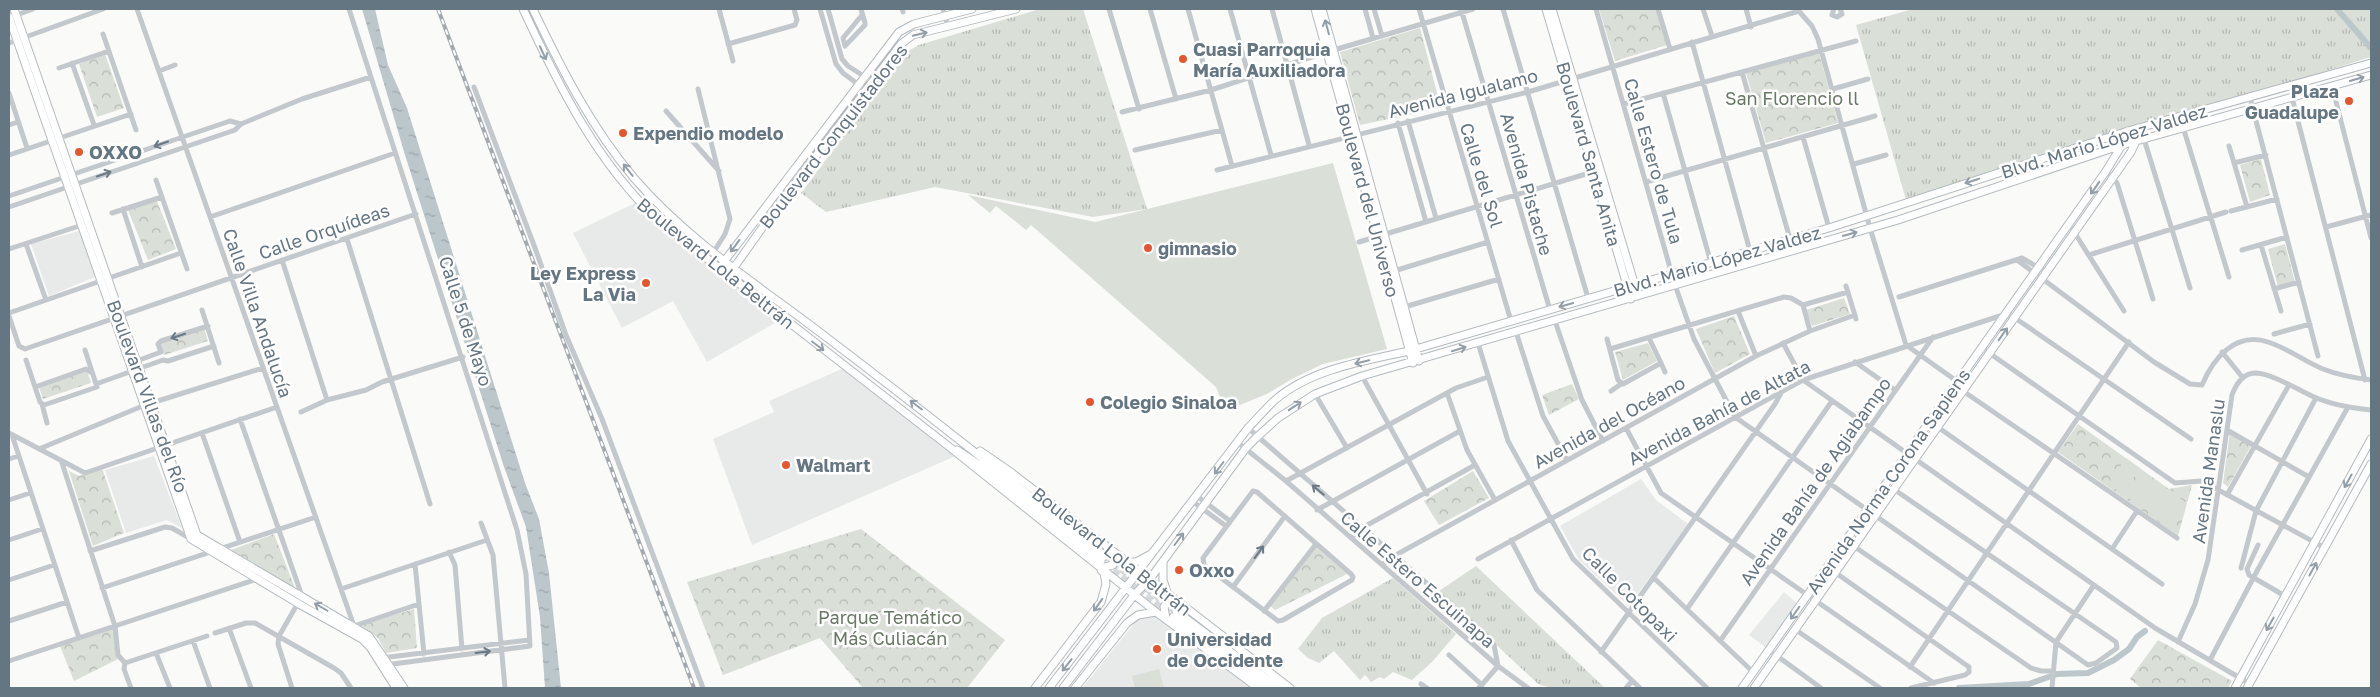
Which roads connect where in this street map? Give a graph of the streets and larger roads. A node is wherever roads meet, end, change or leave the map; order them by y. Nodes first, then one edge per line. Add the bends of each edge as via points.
1 (33, 9) edge
2 (103, 9) edge
3 (137, 9) edge
4 (349, 9) edge
5 (523, 9) edge
6 (533, 9) edge
7 (719, 9) edge
8 (794, 9) edge
9 (820, 9) edge
10 (828, 9) edge
11 (861, 9) edge
12 (972, 9) edge
13 (1016, 9) edge
14 (1109, 9) edge
15 (1150, 9) edge
16 (1188, 9) edge
17 (1230, 9) edge
18 (1272, 9) edge
19 (1314, 9) edge
20 (1322, 9) edge
21 (1365, 9) edge
22 (1374, 9) edge
23 (1418, 9) edge
24 (1473, 9) edge
25 (1503, 9) edge
26 (1546, 9) edge
27 (1552, 9) edge
28 (1596, 9) edge
29 (1658, 9) edge
30 (1703, 9) edge
31 (1746, 9) edge
32 (1834, 9) edge
33 (1840, 9) edge
34 (1462, 10) edge
35 (1798, 10) edge
36 (944, 12) edge
37 (11, 15) edge
38 (862, 15) junction
39 (1423, 24) junction
40 (1752, 26) junction
41 (948, 28) junction
42 (103, 34) dead end
43 (1382, 36) junction
44 (1712, 36) junction
45 (1373, 38) junction
46 (20, 39) junction
47 (1856, 40) dead end
48 (9, 42) edge
49 (1692, 42) junction
50 (728, 44) junction
51 (1670, 49) junction
52 (1822, 50) junction
53 (109, 51) junction
54 (1330, 51) junction
55 (842, 58) junction
56 (733, 61) dead end
57 (72, 63) junction
58 (2371, 63) edge
59 (836, 64) junction
60 (175, 65) dead end
61 (1288, 66) junction
62 (1613, 67) junction
63 (59, 68) dead end
64 (159, 71) junction
65 (1742, 72) junction
66 (2371, 75) edge
67 (371, 77) junction
68 (864, 77) junction
69 (1250, 78) junction
70 (1868, 79) dead end
71 (1570, 80) junction
72 (873, 82) junction
73 (1703, 82) junction
74 (858, 85) junction
75 (2332, 86) junction
76 (474, 87) dead end
77 (698, 89) dead end
78 (1833, 89) junction
79 (1211, 90) junction
80 (867, 91) junction
81 (1528, 92) junction
82 (9, 93) edge
83 (1663, 93) junction
84 (2250, 98) junction
85 (2292, 98) junction
86 (1176, 100) junction
87 (1488, 102) junction
88 (1624, 104) junction
89 (1139, 108) junction
90 (2253, 109) junction
91 (1449, 111) junction
92 (666, 112) dead end
93 (1122, 112) dead end
94 (131, 114) junction
95 (1875, 116) dead end
96 (1408, 121) junction
97 (18, 122) junction
98 (241, 124) junction
99 (1398, 124) junction
100 (9, 125) edge
101 (1843, 125) junction
102 (94, 126) junction
103 (2138, 128) junction
104 (2183, 128) junction
105 (136, 130) dead end
106 (1222, 130) junction
107 (2128, 131) junction
108 (1353, 135) junction
109 (182, 136) junction
110 (1803, 137) junction
111 (55, 139) junction
112 (2144, 139) junction
113 (2136, 141) junction
114 (1309, 145) junction
115 (2122, 145) junction
116 (2229, 146) dead end
117 (186, 147) junction
118 (28, 148) junction
119 (1764, 148) junction
120 (1135, 150) dead end
121 (395, 153) junction
122 (9, 155) edge
123 (1271, 155) junction
124 (1886, 155) dead end
125 (2266, 155) junction
126 (1724, 159) junction
127 (2234, 163) junction
128 (1854, 164) junction
129 (1232, 166) junction
130 (1217, 170) dead end
131 (1597, 170) junction
132 (1684, 171) junction
133 (2106, 171) junction
134 (721, 174) junction
135 (68, 176) junction
136 (2113, 177) junction
137 (156, 180) dead end
138 (1646, 182) junction
139 (1555, 183) junction
140 (72, 186) junction
141 (1516, 194) junction
142 (9, 196) edge
143 (162, 197) junction
144 (2277, 199) junction
145 (1477, 206) junction
146 (9, 207) edge
147 (2247, 207) junction
148 (123, 210) junction
149 (112, 213) dead end
150 (416, 214) junction
151 (2369, 215) edge
152 (1868, 216) junction
153 (210, 217) junction
154 (2210, 217) junction
155 (1436, 218) junction
156 (1426, 222) junction
157 (2069, 224) junction
158 (82, 226) junction
159 (2326, 226) junction
160 (1829, 228) junction
161 (1870, 228) junction
162 (2172, 229) junction
163 (2075, 231) junction
164 (1381, 235) junction
165 (2287, 237) junction
166 (347, 238) junction
167 (2371, 238) edge
168 (1790, 239) junction
169 (2134, 241) junction
170 (1359, 242) dead end
171 (1488, 242) junction
172 (26, 244) junction
173 (2261, 245) junction
174 (9, 249) edge
175 (2242, 250) dead end
176 (1750, 251) junction
177 (714, 252) junction
178 (181, 253) junction
179 (2089, 255) junction
180 (282, 260) junction
181 (708, 261) junction
182 (724, 261) junction
183 (1710, 263) junction
184 (142, 267) junction
185 (734, 267) junction
186 (187, 269) dead end
187 (719, 269) junction
188 (2037, 270) junction
189 (1394, 271) junction
190 (1672, 274) junction
191 (2044, 275) junction
192 (728, 276) junction
193 (232, 277) junction
194 (2229, 277) dead end
195 (1499, 279) junction
196 (104, 280) junction
197 (2299, 282) junction
198 (1675, 285) junction
199 (1631, 286) junction
200 (2190, 288) dead end
201 (2274, 289) junction
202 (1635, 297) junction
203 (1899, 297) dead end
204 (1588, 298) junction
205 (2153, 299) dead end
206 (46, 300) junction
207 (1803, 305) junction
208 (1401, 308) junction
209 (202, 310) dead end
210 (1550, 310) junction
211 (1738, 311) junction
212 (2124, 311) dead end
213 (2281, 311) dead end
214 (2006, 314) junction
215 (9, 315) edge
216 (117, 318) junction
217 (2015, 318) junction
218 (1511, 321) junction
219 (1555, 321) junction
220 (2310, 324) junction
221 (1689, 325) junction
222 (208, 326) junction
223 (1810, 331) junction
224 (1516, 332) junction
225 (2274, 334) dead end
226 (1933, 337) junction
227 (1649, 338) junction
228 (1607, 339) dead end
229 (2128, 342) junction
230 (1478, 343) junction
231 (1783, 343) junction
232 (1906, 345) junction
233 (214, 346) junction
234 (1982, 348) junction
235 (1610, 349) junction
236 (85, 350) dead end
237 (1413, 350) junction
238 (2222, 352) junction
239 (1989, 355) junction
240 (463, 356) junction
241 (1756, 356) junction
242 (1920, 356) junction
243 (2318, 356) dead end
244 (26, 360) dead end
245 (220, 362) dead end
246 (1416, 362) junction
247 (1855, 362) junction
248 (1661, 363) junction
249 (134, 366) junction
250 (263, 368) junction
251 (1665, 372) dead end
252 (92, 374) junction
253 (1362, 376) junction
254 (1488, 377) junction
255 (2104, 378) junction
256 (2242, 378) junction
257 (390, 380) junction
258 (1715, 380) junction
259 (1803, 380) junction
260 (2368, 380) edge
261 (1958, 382) junction
262 (96, 384) junction
263 (1621, 384) junction
264 (2288, 385) junction
265 (35, 387) junction
266 (1895, 390) junction
267 (1611, 391) dead end
268 (1963, 391) junction
269 (1781, 392) junction
270 (1447, 393) junction
271 (1315, 394) junction
272 (2316, 398) junction
273 (327, 400) junction
274 (1832, 401) junction
275 (147, 404) junction
276 (44, 405) junction
277 (277, 407) junction
278 (2348, 407) junction
279 (2371, 410) edge
280 (301, 412) dead end
281 (1735, 417) junction
282 (2078, 417) junction
283 (240, 420) junction
284 (47, 424) dead end
285 (1390, 424) junction
286 (1248, 428) junction
287 (1626, 428) junction
288 (1869, 428) junction
289 (1939, 428) junction
290 (2227, 430) junction
291 (1460, 431) junction
292 (202, 433) junction
293 (1755, 433) junction
294 (10, 434) edge
295 (955, 435) junction
296 (1257, 437) junction
297 (2191, 439) dead end
298 (2371, 439) edge
299 (1603, 441) junction
300 (1238, 442) junction
301 (2254, 446) junction
302 (162, 447) junction
303 (1246, 448) junction
304 (1347, 448) junction
305 (39, 449) junction
306 (2054, 453) junction
307 (1907, 454) junction
308 (18, 456) junction
309 (1792, 458) junction
310 (9, 459) edge
311 (1408, 459) junction
312 (1568, 460) junction
313 (1916, 461) junction
314 (2282, 462) junction
315 (62, 463) junction
316 (2371, 464) edge
317 (1475, 465) junction
318 (1646, 466) junction
319 (1299, 474) junction
320 (2309, 477) junction
321 (1286, 481) junction
322 (1529, 482) junction
323 (1830, 485) junction
324 (1895, 490) junction
325 (2029, 490) junction
326 (2219, 491) junction
327 (30, 492) junction
328 (1427, 494) junction
329 (2227, 495) junction
330 (1195, 498) junction
331 (9, 500) edge
332 (1495, 500) junction
333 (1332, 502) junction
334 (430, 504) dead end
335 (1205, 506) junction
336 (1317, 510) junction
337 (1867, 511) junction
338 (2137, 511) junction
339 (2256, 511) junction
340 (1285, 516) junction
341 (316, 517) junction
342 (1696, 517) junction
343 (1876, 517) junction
344 (1550, 519) junction
345 (1230, 521) junction
346 (481, 523) dead end
347 (2006, 524) junction
348 (2283, 525) junction
349 (1226, 526) junction
350 (1362, 528) junction
351 (42, 529) junction
352 (279, 530) junction
353 (1351, 538) junction
354 (2176, 538) dead end
355 (191, 539) junction
356 (9, 540) edge
357 (487, 540) junction
358 (1511, 540) junction
359 (240, 542) junction
360 (2315, 542) junction
361 (1733, 543) junction
362 (1316, 544) junction
363 (2258, 545) dead end
364 (1855, 547) junction
365 (2325, 548) junction
366 (221, 549) junction
367 (2112, 549) junction
368 (90, 551) junction
369 (213, 551) junction
370 (1155, 551) junction
371 (449, 552) junction
372 (1114, 552) junction
373 (1986, 553) junction
374 (1394, 556) junction
375 (1478, 559) dead end
376 (1163, 561) junction
377 (1100, 562) junction
378 (1126, 562) junction
379 (415, 564) junction
380 (54, 565) junction
381 (1382, 565) junction
382 (2240, 568) dead end
383 (1771, 569) junction
384 (1140, 572) junction
385 (1836, 573) junction
386 (261, 576) junction
387 (1654, 578) junction
388 (2253, 579) junction
389 (9, 580) edge
390 (1149, 580) junction
391 (1968, 581) junction
392 (2162, 584) dead end
393 (2094, 585) junction
394 (1233, 587) junction
395 (102, 588) junction
396 (1128, 588) junction
397 (341, 589) junction
398 (1135, 594) junction
399 (1168, 595) junction
400 (1808, 595) junction
401 (302, 596) junction
402 (2285, 596) junction
403 (1175, 601) junction
404 (1816, 601) junction
405 (67, 602) junction
406 (298, 604) junction
407 (419, 604) junction
408 (1687, 609) junction
409 (1264, 611) junction
410 (1948, 611) junction
411 (1156, 612) junction
412 (1628, 614) junction
413 (2076, 615) junction
414 (1166, 619) junction
415 (9, 622) edge
416 (115, 626) junction
417 (229, 628) junction
418 (352, 629) junction
419 (1796, 630) junction
420 (215, 633) dead end
421 (207, 636) dead end
422 (279, 636) junction
423 (79, 638) junction
424 (1929, 638) junction
425 (529, 640) junction
426 (193, 641) junction
427 (1720, 641) junction
428 (2056, 642) junction
429 (2178, 642) junction
430 (501, 643) junction
431 (462, 648) junction
432 (501, 650) junction
433 (1769, 650) junction
434 (1602, 652) junction
435 (156, 653) junction
436 (424, 653) junction
437 (1449, 654) dead end
438 (463, 655) junction
439 (1777, 656) junction
440 (424, 660) junction
441 (2210, 660) junction
442 (9, 661) edge
443 (384, 661) junction
444 (125, 663) junction
445 (1498, 666) junction
446 (1910, 666) junction
447 (2053, 671) junction
448 (1753, 672) junction
449 (2240, 678) junction
450 (1632, 681) junction
451 (1934, 683) junction
452 (1421, 684) dead end
453 (1480, 686) edge
454 (2249, 686) edge
455 (1757, 687) edge
456 (131, 688) edge
457 (170, 688) edge
458 (210, 688) edge
459 (251, 688) edge
460 (292, 688) edge
461 (351, 688) edge
462 (396, 688) edge
463 (404, 688) edge
464 (501, 688) edge
465 (505, 688) edge
466 (704, 688) edge
467 (1035, 688) edge
468 (1049, 688) edge
469 (1062, 688) edge
470 (1075, 688) edge
471 (1258, 688) edge
472 (1268, 688) edge
473 (1279, 688) edge
474 (1290, 688) edge
475 (1427, 688) edge
476 (1528, 688) edge
477 (1626, 688) edge
478 (1640, 688) edge
479 (1707, 688) edge
480 (1742, 688) edge
481 (1821, 688) edge
482 (1880, 688) edge
483 (1911, 688) edge
484 (2052, 688) edge
485 (2235, 688) edge

1 - 37 street
2 - 46 street
3 - 64 street, Calle Villa Andalucía
4 - 67 street, Calle 5 de Mayo
5 -> 181 street, Boulevard Lola Beltrán via 568,102 607,162 648,210
177 -> 6 street, Boulevard Lola Beltrán via 657,202 616,155 576,94
7 - 50 street
8 - 50 street via 795,25
9 - 59 street
10 - 55 street
11 - 38 street
12 - 36 street, Boulevard Conquistadores
13 - 41 street, Boulevard Conquistadores
14 - 89 street
15 - 86 street
16 - 79 street
17 - 69 street
18 - 61 street
19 - 54 street, Boulevard del Universo
54 -> 20 street, Boulevard del Universo
21 - 45 street
22 - 43 street
23 - 39 street, Calle del Sol
24 - 34 street
25 - 81 street
26 - 71 street, Boulevard Santa Anita
27 - 71 street, Boulevard Santa Anita
28 - 62 street, Calle Estero de Tula
29 - 51 street
30 - 44 street
31 - 40 street
32 - 33 street via 1832,15 1837,18 1842,14
34 - 39 street
34 - 87 street, Avenida Pistache
35 - 40 street, Avenida Igualamo
35 - 52 street via 1816,33
36 - 41 street
36 - 68 street, Boulevard Conquistadores via 899,32
37 - 46 street, Boulevard Villas del Río
38 - 38 street via 864,26 845,46 843,38
39 - 43 street
39 - 91 street, Calle del Sol
40 - 44 street, Avenida Igualamo
72 -> 41 street, Boulevard Conquistadores via 906,39
42 - 53 street
43 - 45 street
44 - 49 street, Avenida Igualamo
45 - 54 street
46 - 48 street
46 - 111 street, Boulevard Villas del Río
47 - 52 street
49 - 51 street, Avenida Igualamo
49 - 73 street
50 - 56 street
51 - 62 street, Avenida Igualamo
52 - 65 street
52 - 78 street
53 - 57 street
53 - 94 street
54 - 61 street
54 - 108 street, Boulevard del Universo
55 - 59 street
55 - 68 street
57 - 63 street
57 - 102 street
58 - 84 street, Blvd. Mario López Valdez
59 - 74 street
60 - 64 street
61 - 69 street
61 - 114 street
62 - 71 street, Avenida Igualamo
62 - 88 street, Calle Estero de Tula
64 - 109 street, Calle Villa Andalucía
65 - 73 street
65 - 119 street
75 -> 66 street, Blvd. Mario López Valdez
67 - 98 street via 302,99
67 - 121 street, Calle 5 de Mayo
68 - 72 street
68 - 74 street, Boulevard Conquistadores
69 - 79 street
69 - 123 street
70 - 78 street
71 - 81 street, Avenida Igualamo
71 - 131 street, Boulevard Santa Anita
72 - 80 street, Boulevard Conquistadores
73 - 83 street
73 - 126 street
74 - 80 street
74 -> 182 street, Boulevard Conquistadores
75 - 85 street, Blvd. Mario López Valdez
75 - 151 street
76 - 466 street via 566,335 599,410
77 - 134 street
78 - 101 street
79 - 86 street
79 - 106 street
80 - 185 street, Boulevard Conquistadores
81 - 87 street, Avenida Igualamo
81 - 139 street
82 - 97 street
83 - 88 street
83 - 132 street
84 - 90 street
84 - 103 street, Blvd. Mario López Valdez
85 - 90 street, Blvd. Mario López Valdez
85 - 159 street
86 - 89 street
87 - 91 street, Avenida Igualamo
87 - 141 street, Avenida Pistache
88 - 138 street, Calle Estero de Tula
89 - 93 street
90 - 104 street, Blvd. Mario López Valdez
90 - 125 street
91 - 96 street, Avenida Igualamo
91 - 145 street, Calle del Sol
92 - 134 street
94 - 102 street
94 - 105 street
95 - 101 street
96 - 99 street, Avenida Igualamo
96 - 155 street
97 - 100 street
97 - 118 street
98 - 109 street via 230,121
98 - 117 street via 235,130
99 - 108 street, Avenida Igualamo
99 - 156 street
101 - 110 street
101 - 128 street
102 - 111 street
103 - 107 street, Blvd. Mario López Valdez
103 - 113 street
104 - 112 street, Blvd. Mario López Valdez
104 - 154 street
106 - 120 street
106 - 129 street
107 - 115 street, Avenida Norma Corona Sapiens
107 -> 152 street, Blvd. Mario López Valdez
108 - 114 street, Avenida Igualamo
108 - 164 street, Boulevard del Universo
109 - 117 street, Calle Villa Andalucía
109 -> 135 street
110 - 119 street
110 - 160 street
111 - 118 street
111 - 135 street, Boulevard Villas del Río
112 - 113 street, Blvd. Mario López Valdez
112 - 162 street
113 - 115 street, Blvd. Mario López Valdez
113 - 136 street, Avenida Norma Corona Sapiens
114 - 123 street, Avenida Igualamo
115 - 133 street, Avenida Norma Corona Sapiens
115 - 161 street, Blvd. Mario López Valdez
116 - 127 street
140 -> 117 street
117 - 153 street, Calle Villa Andalucía
118 - 122 street
119 - 126 street
119 - 168 street
121 - 150 street, Calle 5 de Mayo
121 - 153 street
123 - 129 street, Avenida Igualamo
124 - 128 street
125 - 127 street
125 - 144 street
126 - 132 street
126 - 176 street
127 - 147 street
128 - 152 street
129 - 130 street, Avenida Igualamo
131 - 139 street
131 - 199 street, Boulevard Santa Anita
132 - 138 street
132 - 183 street
133 - 136 street
133 -> 157 street, Avenida Norma Corona Sapiens
134 - 177 street via 730,224
135 - 140 street, Boulevard Villas del Río
135 - 142 street
136 - 163 street, Avenida Norma Corona Sapiens
136 - 169 street
137 - 143 street
138 - 190 street, Calle Estero de Tula
139 - 141 street
139 - 204 street
140 - 146 street
140 - 158 street, Boulevard Villas del Río
140 - 196 street, Boulevard Villas del Río
141 - 145 street
141 - 210 street, Avenida Pistache
143 - 148 street
143 - 178 street
144 - 147 street
144 - 165 street
145 - 155 street
145 - 171 street, Calle del Sol
147 - 154 street
148 - 149 street
148 - 184 street
150 - 166 street, Calle Orquídeas
150 - 240 street, Calle 5 de Mayo
151 - 159 street
151 - 167 street
152 - 160 street, Blvd. Mario López Valdez
152 - 161 street
153 - 193 street, Calle Villa Andalucía
154 - 162 street
154 - 194 street
155 - 156 street
156 - 164 street
157 - 163 street
157 - 188 street, Avenida Norma Corona Sapiens
158 - 172 street
158 - 196 street, Boulevard Villas del Río
159 - 260 street
160 - 168 street, Blvd. Mario López Valdez
198 -> 161 street, Blvd. Mario López Valdez
161 - 232 street
162 - 169 street
162 - 200 street
163 - 179 street
163 - 191 street, Avenida Norma Corona Sapiens
164 - 170 street
164 - 189 street, Boulevard del Universo
164 - 208 street, Boulevard del Universo
165 - 173 street
165 - 197 street
166 - 180 street, Calle Orquídeas
166 - 257 street
168 - 176 street, Blvd. Mario López Valdez
169 - 179 street
169 - 205 street
171 - 189 street
171 - 195 street, Calle del Sol
172 - 174 street
172 - 206 street
173 - 175 street
173 - 201 street
176 - 183 street, Blvd. Mario López Valdez
177 - 181 street
177 - 182 street, Boulevard Lola Beltrán
178 - 184 street
178 - 186 street
179 - 212 street
180 - 193 street, Calle Orquídeas
180 - 273 street
181 - 187 street, Boulevard Lola Beltrán
182 - 185 street, Boulevard Lola Beltrán
182 - 187 street, Boulevard Conquistadores
183 - 190 street, Blvd. Mario López Valdez
184 - 196 street
185 - 192 street, Boulevard Conquistadores
295 -> 185 street, Boulevard Lola Beltrán
187 - 192 street, Boulevard Lola Beltrán
188 - 191 street
188 - 203 street via 2017,260
188 - 214 street, Avenida Norma Corona Sapiens
189 - 208 street, Boulevard del Universo
190 - 198 street, Calle Estero de Tula
190 - 199 street, Blvd. Mario López Valdez
191 - 217 street, Avenida Norma Corona Sapiens
191 - 229 street
192 -> 377 street, Boulevard Lola Beltrán
193 - 216 street, Calle Orquídeas
193 - 250 street, Calle Villa Andalucía
195 - 208 street
195 - 218 street, Calle del Sol
196 - 206 street
196 - 216 street, Boulevard Villas del Río
197 - 201 street
197 - 220 street
198 - 202 street, Blvd. Mario López Valdez
198 - 221 street, Calle Estero de Tula
199 - 202 street, Boulevard Santa Anita
199 - 204 street, Blvd. Mario López Valdez
201 - 213 street
202 - 219 street, Blvd. Mario López Valdez
204 -> 210 street, Blvd. Mario López Valdez
206 - 215 street
207 - 211 street via 1784,297
207 - 223 street
207 - 223 street, Avenida del Océano via 1847,289 1856,317
208 - 237 street, Boulevard del Universo
209 - 222 street
210 - 218 street, Blvd. Mario López Valdez
211 - 221 street
211 - 241 street
214 - 217 street
214 - 226 street, Avenida Bahía de Altata
214 - 234 street, Avenida Norma Corona Sapiens
215 - 216 street, Calle Orquídeas via 20,348 25,349
216 - 249 street, Boulevard Villas del Río
239 -> 217 street, Avenida Norma Corona Sapiens
217 - 255 street
218 - 237 street, Blvd. Mario López Valdez
219 - 224 street, Blvd. Mario López Valdez
219 - 299 street via 1579,390
220 - 225 street
220 - 243 street
221 - 227 street
221 - 258 street, Calle Estero de Tula
222 - 233 street
222 -> 249 street via 161,341 158,344 161,352
223 - 231 street, Avenida del Océano
224 - 230 street, Blvd. Mario López Valdez
224 - 312 street via 1543,416
226 - 232 street, Avenida Bahía de Altata
226 - 242 street, Avenida Bahía de Agiabampo
227 - 235 street
227 - 248 street
228 - 235 street
229 - 238 street via 2189,384 2202,386 2209,368
229 - 255 street
246 -> 230 street, Blvd. Mario López Valdez
230 - 254 street, Calle Cotopaxi
231 - 241 street, Avenida del Océano
231 - 259 street
232 - 242 street
232 - 247 street, Avenida Bahía de Altata
233 - 245 street
233 - 249 street via 168,362 163,360
234 - 239 street
234 - 261 street, Avenida Norma Corona Sapiens
235 - 263 street
236 - 252 street
237 - 246 street, Boulevard del Universo
237 -> 286 street, Blvd. Mario López Valdez via 1351,364 1307,381 1274,401
238 - 256 street
238 - 260 street via 2246,342 2263,340 2322,368
239 - 268 street, Avenida Norma Corona Sapiens
239 - 282 street
240 - 257 street
240 - 425 street, Calle 5 de Mayo via 523,551
241 - 258 street, Avenida del Océano
242 - 261 street
242 - 266 street, Avenida Bahía de Agiabampo
244 - 265 street
246 - 253 street, Blvd. Mario López Valdez
247 - 259 street, Avenida Bahía de Altata
247 - 266 street
248 - 251 street
248 - 263 street
249 - 262 street
249 - 275 street, Boulevard Villas del Río
250 - 275 street
250 - 277 street, Calle Villa Andalucía
252 - 262 street
252 - 265 street via 86,369
253 - 271 street, Blvd. Mario López Valdez
253 - 285 street
254 - 270 street
254 - 322 street, Calle Cotopaxi via 1508,441
255 - 282 street
255 - 297 street
256 - 264 street via 2256,373
256 - 290 street, Avenida Manaslu via 2232,395
257 - 273 street
257 - 334 street
258 - 281 street, Calle Estero de Tula
258 - 287 street, Avenida del Océano
259 - 269 street, Avenida Bahía de Altata
259 - 274 street
261 - 268 street
261 - 307 street, Avenida Norma Corona Sapiens
262 - 276 street via 94,389
263 - 267 street
264 - 272 street
264 - 301 street
265 - 276 street
266 - 288 street, Avenida Bahía de Agiabampo
268 - 289 street, Avenida Norma Corona Sapiens
268 - 306 street
269 - 281 street, Avenida Bahía de Altata
269 - 293 street
270 - 285 street
270 - 291 street
296 -> 271 street, Blvd. Mario López Valdez via 1286,412
271 - 304 street
272 - 278 street
272 - 314 street
273 - 280 street
274 - 288 street
274 - 309 street
275 - 302 street, Boulevard Villas del Río
275 - 305 street
276 - 284 street
277 - 283 street
277 - 341 street, Calle Villa Andalucía
278 - 279 street
278 - 320 street
281 - 293 street, Calle Estero de Tula
281 - 318 street, Avenida Bahía de Altata
282 - 306 street
282 - 326 street via 2175,482 2183,484 2198,480
283 - 292 street
283 - 352 street
285 - 304 street
285 - 311 street
286 - 296 street, Calle Estero Escuinapa
286 - 300 street, Blvd. Mario López Valdez
287 - 299 street, Avenida del Océano
287 - 318 street
288 - 307 street
288 - 323 street, Avenida Bahía de Agiabampo
289 - 313 street, Avenida Norma Corona Sapiens
289 - 325 street
290 - 301 street
290 - 326 street, Avenida Manaslu
291 - 311 street
291 - 317 street
292 - 302 street
292 - 359 street
293 - 309 street, Calle Estero de Tula
293 - 342 street
294 - 305 street
294 - 308 street
295 - 372 street, Boulevard Lola Beltrán via 1012,473
295 - 377 street, Boulevard Lola Beltrán
296 - 303 street, Blvd. Mario López Valdez
296 - 319 street, Calle Estero Escuinapa
298 -> 360 street
299 - 312 street, Avenida del Océano
300 - 303 street, Calle Estero Escuinapa
300 -> 330 street, Blvd. Mario López Valdez
301 - 314 street
301 - 329 street
302 - 315 street via 84,473
302 - 355 street, Boulevard Villas del Río
302 - 366 street, Boulevard Villas del Río via 197,535
303 - 321 street, Calle Estero Escuinapa
303 - 335 street, Blvd. Mario López Valdez
304 - 319 street
305 - 315 street
306 - 325 street
306 - 338 street
307 - 313 street
307 - 337 street, Avenida Norma Corona Sapiens
308 - 310 street
308 - 327 street
309 - 323 street, Calle Estero de Tula
309 - 361 street
311 - 328 street
311 - 333 street
312 - 322 street, Avenida del Océano
313 - 324 street, Avenida Norma Corona Sapiens
313 - 347 street
314 - 320 street
314 - 339 street
315 - 368 street
316 - 365 street
317 - 328 street
317 - 332 street
318 - 342 street via 1661,493
318 - 344 street, Avenida Bahía de Altata
319 - 321 street
333 -> 319 street, Calle Estero Escuinapa
320 - 348 street
321 - 336 street, Calle Estero Escuinapa
322 - 332 street, Avenida del Océano
322 - 344 street, Calle Cotopaxi
323 - 337 street, Calle Estero de Tula
323 - 383 street, Avenida Bahía de Agiabampo
324 - 343 street, Avenida Norma Corona Sapiens
324 - 373 street
325 - 347 street
325 - 367 street
326 - 329 street
326 - 429 street, Avenida Manaslu via 2208,560 2195,604
327 - 331 street
327 - 351 street
328 - 350 street
329 - 339 street
330 - 335 street
330 - 370 street, Blvd. Mario López Valdez
332 - 374 street, Avenida del Océano
333 - 336 street
333 - 350 street, Calle Estero Escuinapa
335 - 345 street
335 - 349 street
376 -> 335 street, Blvd. Mario López Valdez
336 - 353 street, Calle Estero Escuinapa
337 - 343 street, Calle Estero de Tula
337 - 400 street, Avenida Norma Corona Sapiens
338 - 354 street
338 - 367 street
339 - 348 street
339 - 382 street
340 - 345 street via 1254,491
340 - 362 street
394 -> 340 street
341 - 352 street
341 - 397 street, Calle Villa Andalucía
342 - 361 street
342 - 387 street
343 - 364 street, Avenida Norma Corona Sapiens
343 - 391 street, Calle Estero de Tula
344 - 358 street, Avenida Bahía de Altata
344 - 412 street, Calle Cotopaxi via 1573,559
345 - 349 street
346 - 357 street
347 - 373 street
347 - 393 street
348 - 360 street
348 - 388 street
349 - 394 street via 1202,562
350 - 353 street
350 - 374 street, Calle Estero Escuinapa
351 - 356 street
351 - 380 street
352 - 359 street
352 - 401 street
353 - 381 street, Calle Estero Escuinapa
355 - 368 street via 165,527
355 - 369 street, Boulevard Villas del Río
357 - 371 street
357 - 430 street via 492,555
358 - 375 street, Avenida Bahía de Altata
358 - 434 street via 1537,590
359 - 366 street
360 - 365 street
360 - 402 street
361 - 383 street
361 - 408 street
362 - 409 street
362 - 409 street via 1354,577 1352,580 1284,620 1275,619
363 - 388 street via 2247,569
364 - 385 street, Avenida Norma Corona Sapiens
364 - 410 street
454 -> 365 street
366 - 369 street
366 - 386 street, Boulevard Villas del Río
367 - 392 street
368 - 395 street
369 - 386 street, Boulevard Villas del Río
369 - 395 street
370 - 378 street via 1136,562
370 - 384 street, Blvd. Mario López Valdez
371 - 379 street
371 - 431 street via 455,566
372 - 377 street via 1113,565
372 - 378 street, Boulevard Lola Beltrán
373 - 391 street
373 - 413 street
374 - 381 street, Avenida del Océano
374 - 445 street, Calle Estero Escuinapa via 1485,634 1494,645
376 - 390 street, Blvd. Mario López Valdez
376 - 399 street via 1162,576
377 - 396 street, Boulevard Lola Beltrán
377 -> 467 street via 1106,578 1104,596
378 - 384 street, Boulevard Lola Beltrán
379 - 397 street
379 - 407 street
380 - 389 street
380 - 405 street
381 - 445 street, Calle Estero Escuinapa
383 - 400 street
383 - 427 street, Avenida Bahía de Agiabampo
384 - 390 street, Boulevard Lola Beltrán
384 - 396 street, Blvd. Mario López Valdez
385 - 404 street, Avenida Norma Corona Sapiens
385 - 424 street
386 - 401 street, Boulevard Villas del Río
386 - 406 street, Boulevard Villas del Río
386 - 416 street
387 - 408 street
387 - 412 street
388 - 402 street
388 - 441 street
390 - 398 street, Blvd. Mario López Valdez
390 - 399 street, Boulevard Lola Beltrán
391 - 410 street
391 - 428 street, Calle Estero de Tula
393 - 413 street
393 - 429 street
394 - 409 street
395 - 416 street
396 - 398 street, Boulevard Lola Beltrán
396 -> 468 street, Blvd. Mario López Valdez
397 - 418 street, Calle Villa Andalucía
398 - 411 street, Boulevard Lola Beltrán
398 - 469 street, Blvd. Mario López Valdez
399 - 403 street, Boulevard Lola Beltrán
400 - 404 street
400 -> 433 street, Avenida Norma Corona Sapiens
401 - 406 street
418 -> 401 street, Boulevard Villas del Río
402 -> 449 street
403 - 414 street via 1164,607
403 - 474 street, Boulevard Lola Beltrán
404 - 419 street, Avenida Norma Corona Sapiens
404 - 446 street
405 - 415 street
405 - 423 street
406 - 418 street, Boulevard Villas del Río
406 - 422 street
407 - 418 street
407 - 436 street
408 - 427 street
410 - 424 street
410 - 447 street via 2034,670
411 - 414 street, Boulevard Lola Beltrán
411 - 470 street via 1138,615 1127,623
412 - 434 street
412 - 479 street, Calle Cotopaxi
413 - 428 street
413 - 428 street, Calle Estero de Tula via 2116,642 2117,648 2088,665
414 - 471 street, Boulevard Lola Beltrán
416 - 423 street
416 - 444 street via 118,655
417 - 420 street
417 - 422 street via 252,622
417 - 459 street
418 - 443 street, Boulevard Villas del Río via 370,636
419 - 439 street, Avenida Norma Corona Sapiens
419 - 482 street
421 - 426 street
422 - 460 street via 279,650
422 - 461 street via 341,673
423 - 442 street
424 - 446 street
424 - 451 street via 1968,665 1970,670 1965,676
425 - 430 street
425 - 432 street, Calle 5 de Mayo via 530,646
426 - 435 street
426 - 458 street
427 - 448 street
428 - 447 street
429 - 441 street
430 - 431 street
430 - 432 street
431 - 436 street
431 - 438 street
438 -> 432 street
432 - 465 street
433 - 439 street
433 - 448 street, Avenida Norma Corona Sapiens
434 - 450 street
435 - 444 street
435 - 457 street
436 - 440 street
436 - 443 street
437 - 453 street
438 - 440 street
439 - 455 street, Avenida Norma Corona Sapiens
439 - 481 street
440 - 443 street
441 - 449 street
443 - 462 street, Boulevard Villas del Río
443 - 463 street, Boulevard Villas del Río
444 - 456 street
445 - 453 street
445 - 476 street
446 - 451 street
447 - 484 street
448 - 480 street, Avenida Norma Corona Sapiens
449 - 454 street
449 - 485 street
450 - 477 street
450 - 478 street
451 - 483 street
452 - 475 street
464 - 465 street
472 - 473 street, Boulevard Lola Beltrán via 1175,614

